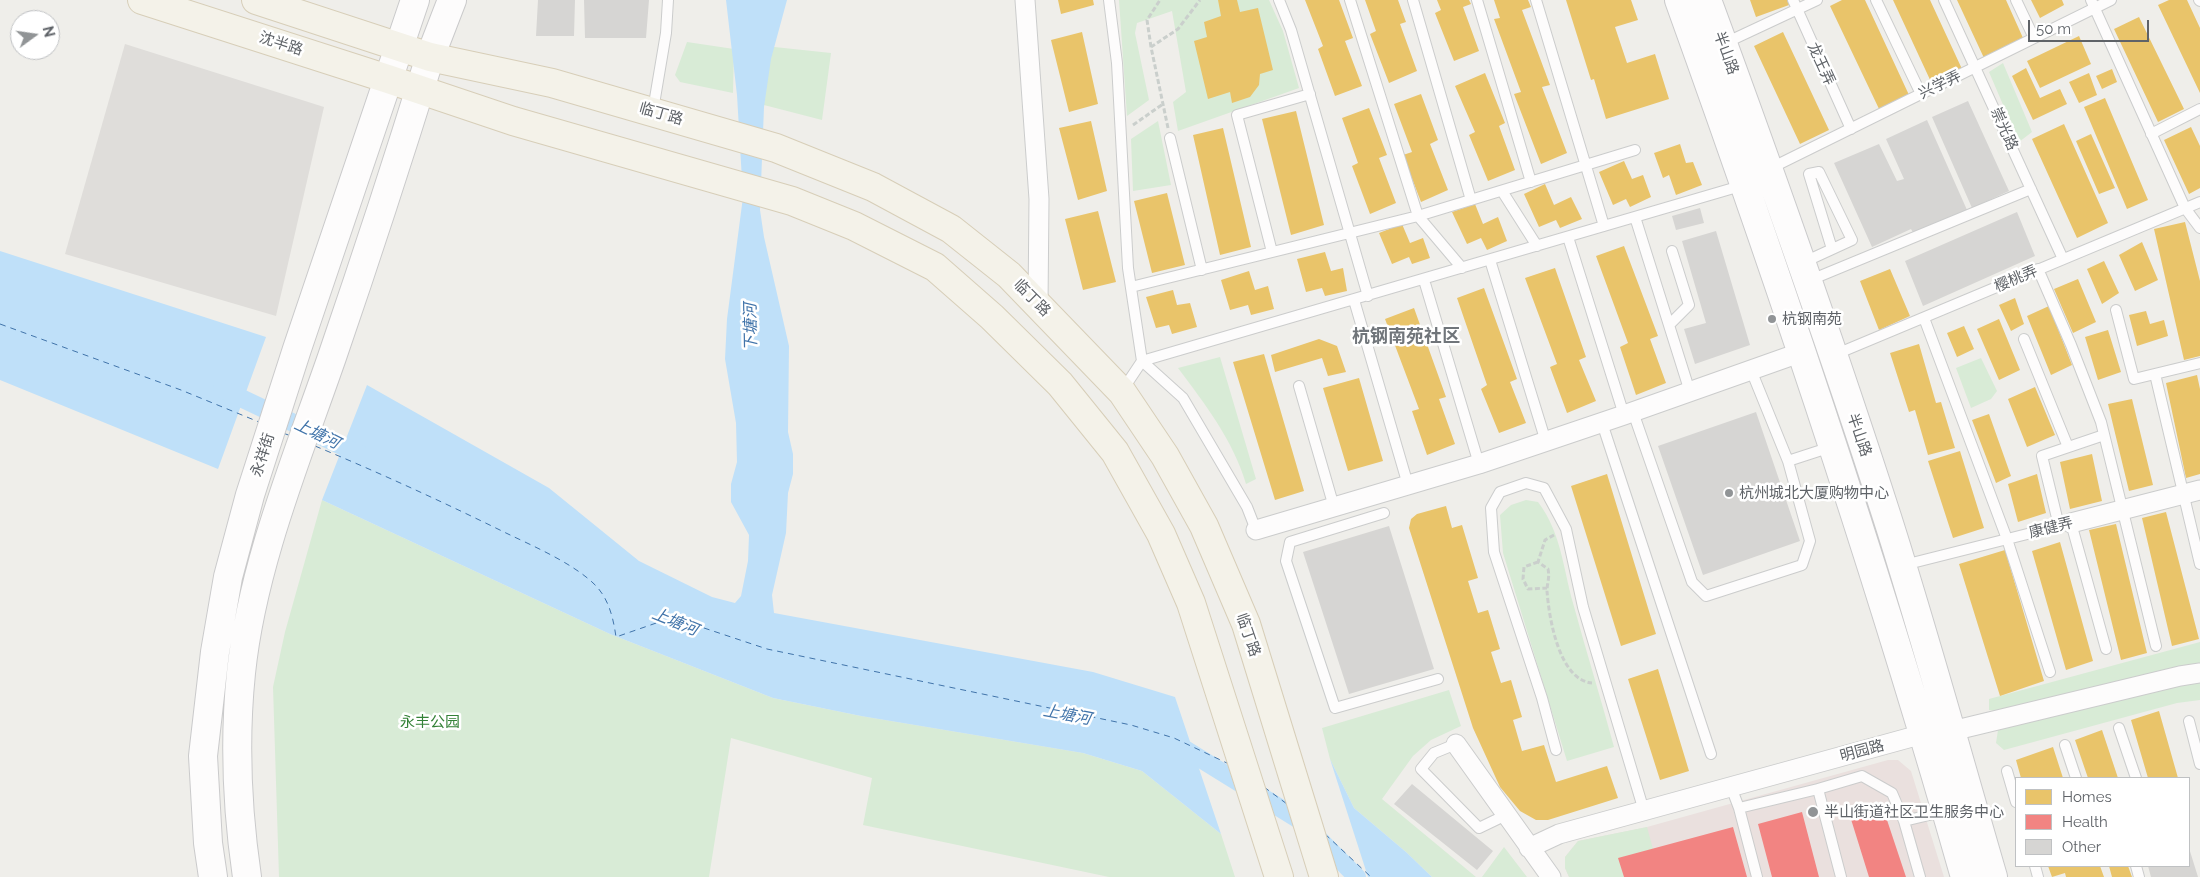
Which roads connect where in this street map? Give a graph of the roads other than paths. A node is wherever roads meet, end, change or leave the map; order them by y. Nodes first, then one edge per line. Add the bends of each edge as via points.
1 (142, 0) edge
2 (256, 0) edge
3 (416, 0) edge
4 (452, 0) edge
5 (668, 0) edge
6 (1025, 0) edge
7 (1108, 0) edge
8 (1279, 0) edge
9 (1350, 0) edge
10 (1413, 0) edge
11 (1477, 0) edge
12 (1536, 0) edge
13 (1679, 0) edge
14 (1707, 0) edge
15 (1817, 0) edge
16 (1876, 0) edge
17 (1944, 0) edge
18 (2016, 0) edge
19 (2111, 0) edge
20 (2092, 4) edge
21 (1794, 5) edge
22 (2034, 38) junction
23 (1723, 44) junction
24 (399, 47) junction
25 (430, 57) junction
26 (1976, 67) junction
27 (388, 79) junction
28 (420, 90) junction
29 (1310, 94) junction
30 (1921, 94) junction
31 (2200, 109) edge
32 (653, 112) junction
33 (1851, 128) junction
34 (2151, 134) junction
35 (1170, 138) road end
36 (1635, 150) dead end
37 (1586, 166) junction
38 (1757, 177) junction
39 (1531, 182) junction
40 (2031, 189) junction
41 (1502, 191) junction
42 (1472, 200) junction
43 (2200, 202) edge
44 (2185, 208) junction
45 (1418, 216) junction
46 (1635, 217) junction
47 (1604, 226) junction
48 (2200, 228) edge
49 (1350, 233) junction
50 (1568, 237) junction
51 (1537, 246) junction
52 (1832, 250) junction
53 (1672, 251) dead end
54 (1272, 252) junction
55 (2062, 259) junction
56 (1490, 260) junction
57 (1462, 268) junction
58 (2038, 269) junction
59 (1202, 270) junction
60 (1805, 272) junction
61 (1424, 280) junction
62 (1131, 287) junction
63 (1368, 296) junction
64 (1354, 300) junction
65 (1038, 305) junction
66 (2116, 310) dead end
67 (1924, 318) junction
68 (1669, 325) junction
69 (2024, 339) dead end
70 (1802, 352) junction
71 (1832, 356) junction
72 (1142, 361) junction
73 (2200, 363) edge
74 (1751, 370) junction
75 (2155, 374) junction
76 (1299, 386) dead end
77 (1122, 392) junction
78 (1690, 392) junction
79 (1629, 414) junction
80 (1602, 423) junction
81 (2104, 435) junction
82 (1546, 442) junction
83 (1833, 446) junction
84 (2068, 447) junction
85 (1788, 461) junction
86 (1479, 464) junction
87 (1408, 485) junction
88 (2192, 492) edge
89 (1334, 507) junction
90 (2122, 510) junction
91 (1384, 513) dead end
92 (1282, 522) junction
93 (2065, 524) junction
94 (1256, 530) joint
95 (2008, 539) junction
96 (1290, 542) junction
97 (2200, 564) edge
98 (1902, 566) junction
99 (2156, 646) dead end
100 (2106, 649) dead end
101 (2050, 672) dead end
102 (2200, 673) edge
103 (1438, 679) dead end
104 (2189, 721) dead end
105 (2119, 728) dead end
106 (1952, 731) junction
107 (1923, 734) junction
108 (1456, 744) joint
109 (2065, 745) dead end
110 (1556, 750) dead end
111 (1711, 754) dead end
112 (2200, 764) edge
113 (2007, 771) dead end
114 (2076, 777) edge
115 (2136, 777) edge
116 (1731, 787) junction
117 (1818, 789) junction
118 (2015, 799) edge
119 (1739, 808) junction
120 (1946, 810) junction
121 (1644, 811) junction
122 (1506, 815) junction
123 (1904, 821) junction
124 (1530, 848) junction
125 (213, 877) edge
126 (247, 877) edge
127 (1279, 877) edge
128 (1324, 877) edge
129 (1551, 877) edge
130 (1757, 877) edge
131 (1841, 877) edge
132 (1920, 877) edge
133 (1965, 877) edge
134 (1993, 877) edge

1 - 27 main road, 沈半路
2 - 24 main road
3 - 24 main road
4 - 25 main road
5 - 32 lane
6 - 65 street via 1039,199
7 - 62 lane via 1117,63
8 - 29 lane
9 - 45 lane
10 - 42 lane
11 - 39 lane
12 - 37 lane
13 - 38 main road, 半山路
14 - 23 main road, 半山路
15 - 21 lane
16 - 30 lane
17 - 26 lane, 崇光路
18 - 22 lane
19 - 20 lane, 兴学弄
20 - 22 lane, 兴学弄
20 - 34 lane
21 - 23 lane
21 - 33 lane, 龙王弄
22 - 26 lane, 兴学弄
23 - 38 main road, 半山路
24 - 25 main road
24 - 27 main road, 永祥街
25 - 28 main road
25 - 32 main road, 临丁路 via 552,83
26 - 30 lane, 兴学弄
26 - 40 lane, 崇光路
27 - 28 main road, 沈半路
27 - 125 main road, 永祥街 via 253,486 228,577 214,652 203,756
28 - 126 main road via 280,509 255,594 241,670 236,741 241,835
28 - 127 main road via 513,122 792,201 854,226 935,267 992,317 1060,384 1115,452 1161,534 1191,603
29 - 49 lane
29 - 54 lane via 1237,115
30 - 33 lane, 兴学弄
31 - 34 lane
32 - 65 main road, 临丁路 via 776,148 873,187 951,229 1009,275
33 - 38 lane, 兴学弄
34 - 44 lane
35 - 59 lane
36 - 37 lane
37 - 39 lane
37 - 47 lane
38 - 46 lane, 兴学弄
38 - 60 main road, 半山路
38 - 70 main road, 半山路
39 - 41 lane
40 - 55 lane, 崇光路
40 - 60 lane
41 - 42 lane
41 - 51 lane
42 - 45 lane
43 - 44 lane, 樱桃弄
44 - 48 lane
44 - 55 lane, 樱桃弄
45 - 49 lane
45 - 57 lane
46 - 47 lane, 兴学弄
46 - 68 lane
47 - 50 lane, 兴学弄
49 - 54 lane
49 - 63 lane
50 - 51 lane, 兴学弄
50 - 79 lane
51 - 56 lane, 兴学弄
52 - 52 lane via 1809,174 1819,172 1852,240
52 - 60 lane
53 - 68 lane via 1689,305
54 - 59 lane
55 - 58 lane, 樱桃弄
56 - 57 lane, 兴学弄
56 - 82 lane
57 - 61 lane, 兴学弄
58 - 67 lane, 樱桃弄
58 - 81 lane via 2071,345
59 - 62 lane
60 - 71 main road, 半山路
61 - 63 lane, 兴学弄
61 - 86 lane
62 - 72 lane
63 - 64 lane, 兴学弄
64 - 72 lane, 兴学弄
64 - 87 lane
65 - 77 main road, 临丁路
66 - 75 lane via 2134,379
67 - 71 lane, 樱桃弄
67 - 95 lane
68 - 78 lane
69 - 84 lane
70 - 74 street
70 - 83 main road, 半山路
71 - 98 main road, 半山路
72 - 77 lane
72 - 94 lane via 1183,398 1247,507
73 - 75 lane
74 - 78 street
74 - 85 lane
75 - 88 lane
76 - 89 lane
77 - 128 main road, 临丁路 via 1165,456 1204,526 1246,624
78 - 79 street
79 - 80 street
79 - 85 lane via 1692,582 1706,596 1802,565 1810,540
80 - 82 street
80 - 111 lane
81 - 84 lane
81 - 90 lane
82 - 86 street
83 - 85 lane
83 - 107 main road, 半山路
84 - 93 lane via 2042,456
86 - 87 street
87 - 89 street
88 - 90 street, 康健弄
88 - 97 lane
89 - 92 street
90 - 93 street, 康健弄
90 - 99 lane
91 - 96 lane
92 - 94 street
92 - 96 lane
93 - 95 lane, 康健弄
93 - 100 lane
95 - 98 lane, 康健弄
95 - 101 lane
96 - 103 lane via 1286,561 1335,708
98 - 106 main road, 半山路
102 - 106 street, 明园路
104 - 112 lane
105 - 115 lane
106 - 107 street, 明园路
106 - 134 main road, 半山路
107 - 116 street, 明园路
107 - 120 main road, 半山路
108 - 122 street
108 - 122 lane via 1434,752 1421,769 1479,828
109 - 114 lane
110 - 121 lane via 1494,552 1492,508 1500,492 1526,483 1544,488 1566,529 1583,606
113 - 118 lane
116 - 119 lane
116 - 121 street, 明园路
117 - 119 lane
117 - 123 lane via 1862,776 1892,793
117 - 131 lane
119 - 130 lane
120 - 123 lane
120 - 133 main road, 半山路
121 - 124 street, 明园路 via 1559,834
122 - 124 street
123 - 132 lane
124 - 129 street

